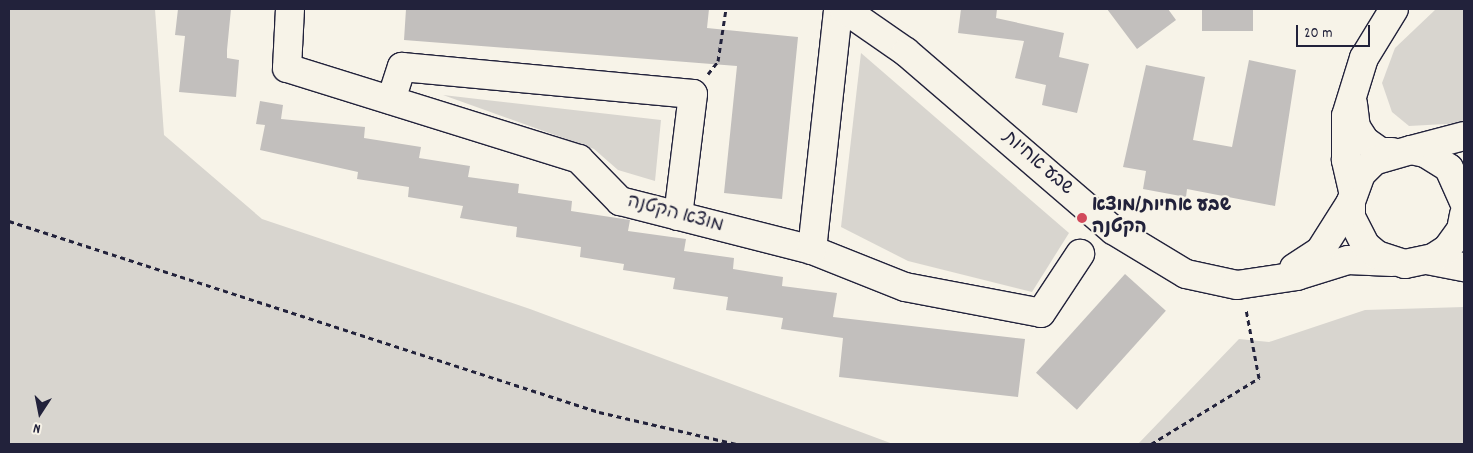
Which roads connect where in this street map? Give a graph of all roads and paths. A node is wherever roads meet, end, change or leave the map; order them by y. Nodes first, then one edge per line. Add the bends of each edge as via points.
1 (290, 9) edge
2 (726, 9) edge
3 (838, 9) edge
4 (844, 9) edge
5 (1394, 9) edge
6 (1355, 85) junction
7 (693, 94) junction
8 (391, 100) junction
9 (1464, 136) edge
10 (1401, 151) junction
11 (1352, 196) junction
12 (1464, 202) edge
13 (678, 216) junction
14 (9, 222) edge
15 (1463, 231) edge
16 (812, 250) junction
17 (1080, 254) dead end
18 (1427, 260) junction
19 (1392, 262) junction
20 (1464, 267) edge
21 (1276, 280) junction
22 (1244, 300) dead end
23 (736, 444) edge
24 (1151, 444) edge

1 - 8 street, מוצא הקטנה via 287,68
2 - 7 path via 718,61
3 - 16 street
4 - 21 street, שבע אחיות via 906,52 1113,230 1150,255 1217,284
5 - 6 street via 1364,58
6 - 10 street via 1356,127 1365,141 1381,152
6 - 11 street via 1344,140
7 - 8 street via 402,68
7 - 13 street
8 - 13 street, מוצא הקטנה via 579,159 620,201
9 - 10 street
10 - 11 street, שבע אחיות via 1375,160
10 - 12 street via 1425,153 1449,168
11 - 19 street via 1354,224 1365,245
11 - 21 street, שבע אחיות via 1320,251
13 - 16 street, מוצא הקטנה
14 - 23 path via 599,412
15 - 18 street via 1447,248
16 - 17 street, מוצא הקטנה via 906,287 1041,313
18 - 19 street, שבע אחיות
18 - 20 street, שבע אחיות
19 - 21 street, שבע אחיות via 1348,260
22 - 24 path via 1259,378

